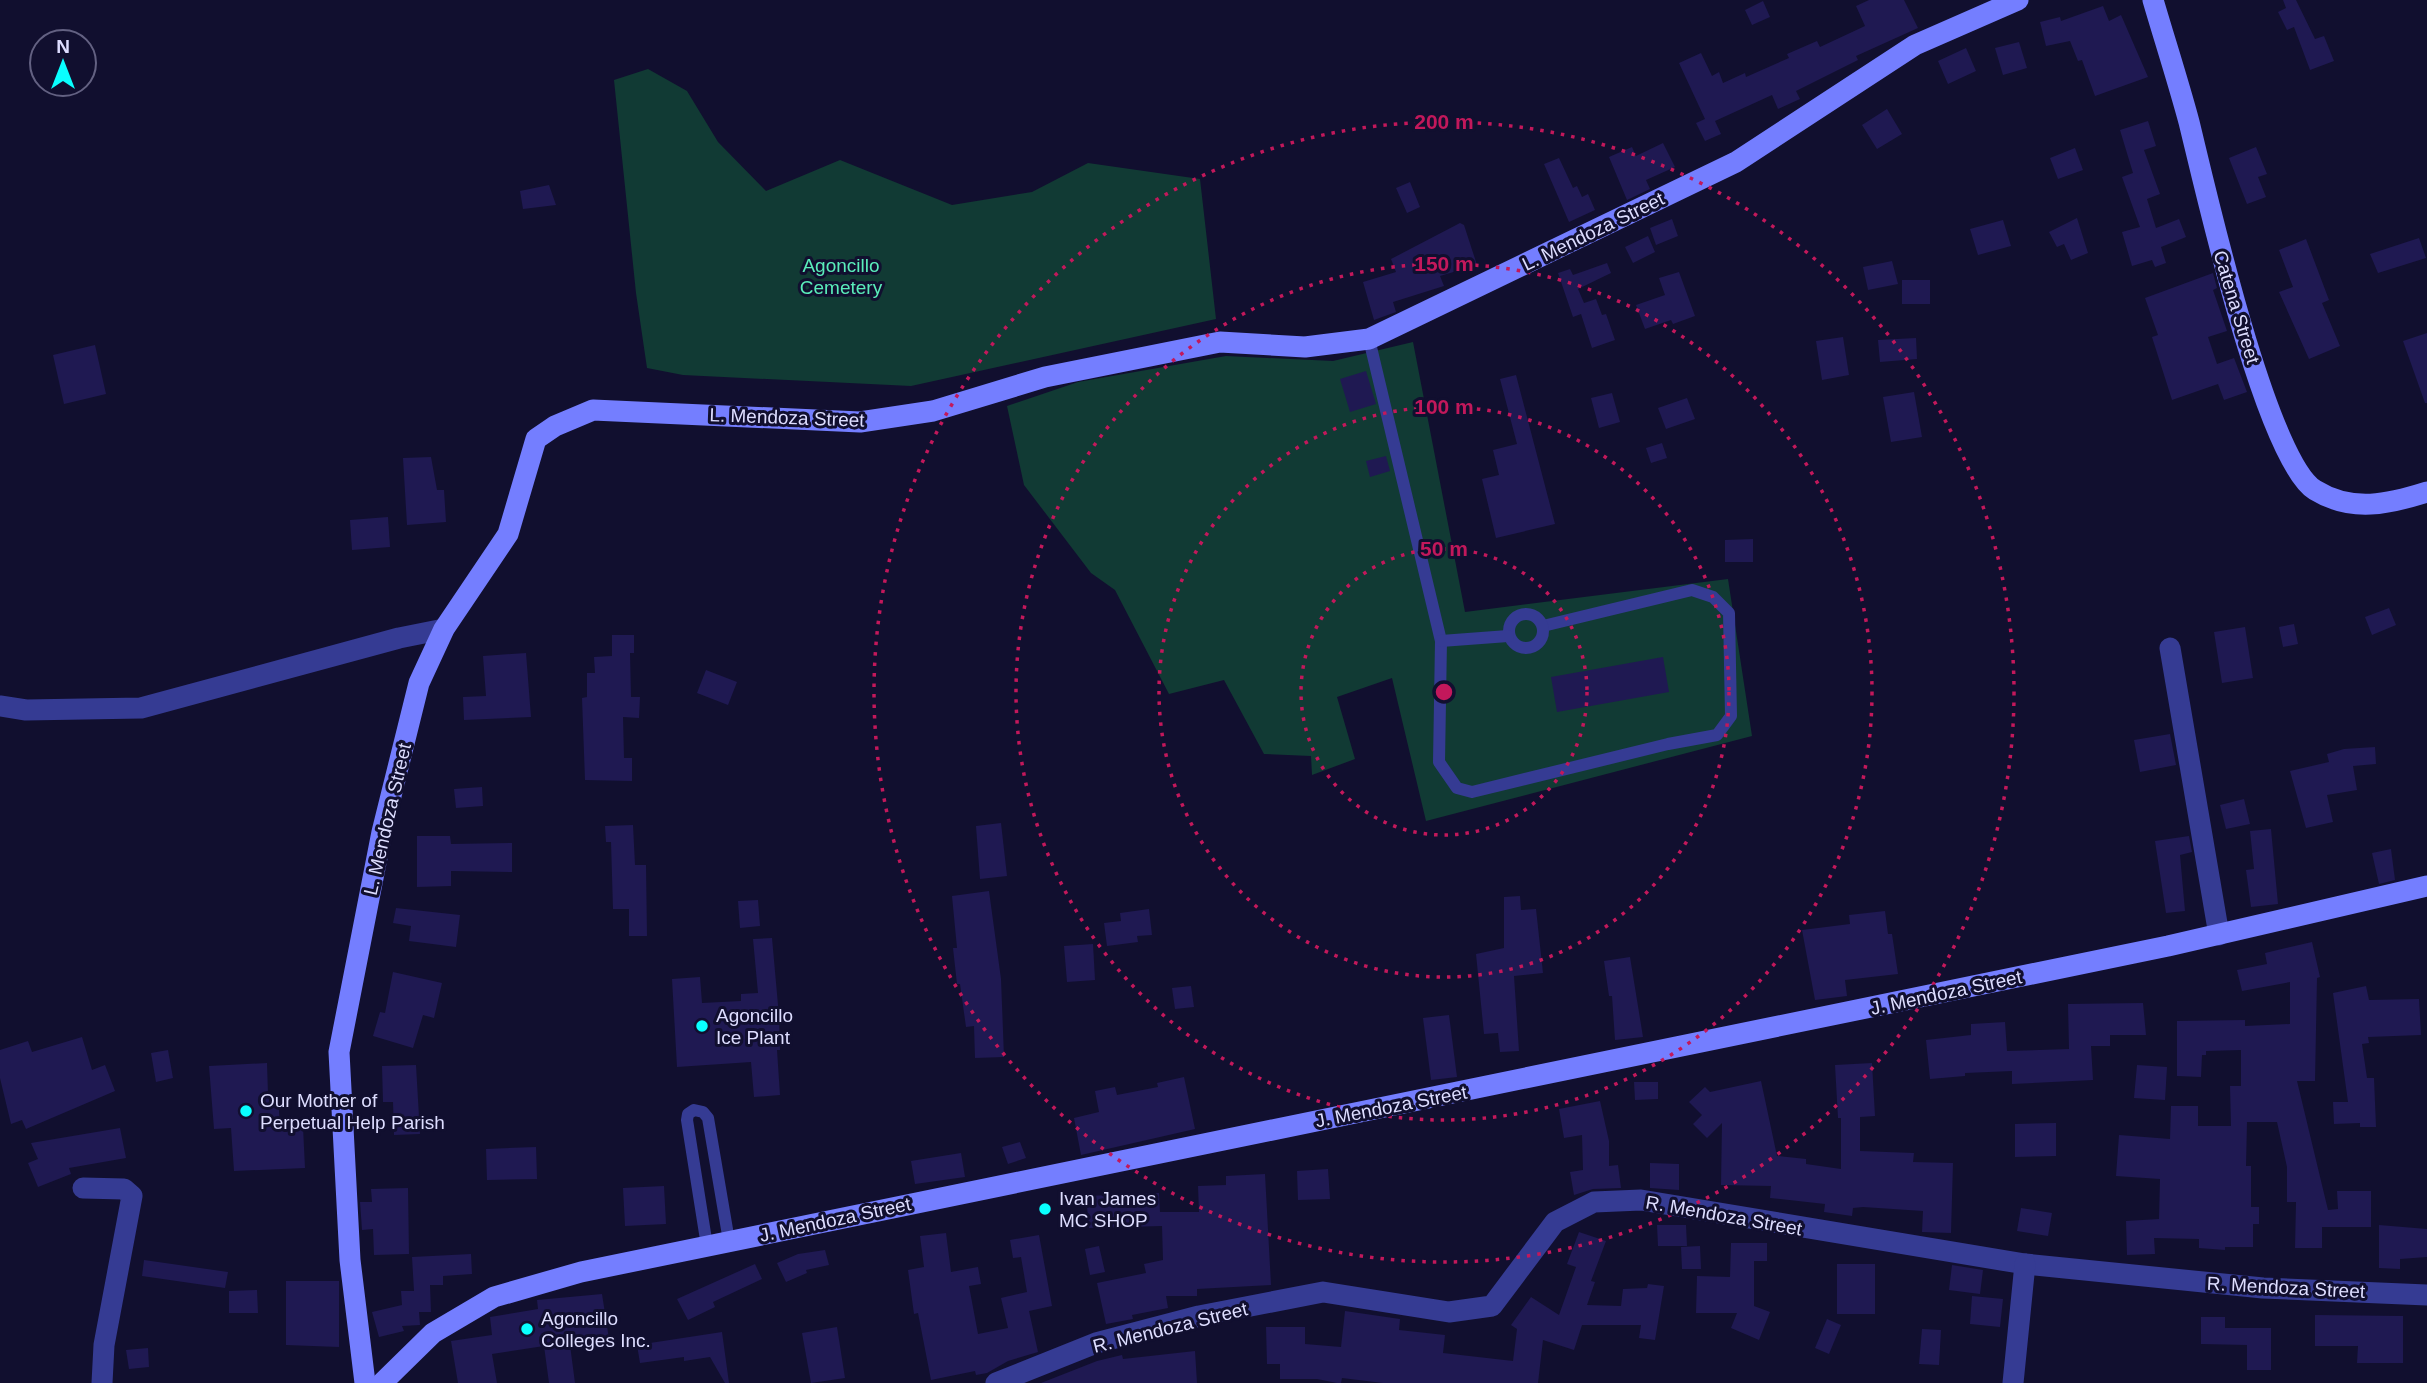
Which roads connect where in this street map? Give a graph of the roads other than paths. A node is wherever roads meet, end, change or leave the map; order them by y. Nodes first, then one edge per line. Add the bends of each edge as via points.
1 (2018, 0) edge
2 (2153, 0) edge
3 (1369, 339) junction
4 (2427, 492) edge
5 (1543, 626) junction
6 (444, 629) junction
7 (1508, 636) junction
8 (1441, 641) junction
9 (2170, 648) dead end
10 (0, 706) edge
11 (2427, 886) edge
12 (2219, 935) junction
13 (83, 1188) dead end
14 (729, 1241) junction
15 (707, 1245) junction
16 (2025, 1265) junction
17 (2427, 1295) edge
18 (102, 1383) edge
19 (365, 1383) edge
20 (382, 1383) edge
21 (996, 1383) edge
22 (2013, 1383) edge

1 - 3 street, L. Mendoza Street via 1915,45 1736,162
2 - 4 street, Catena Street via 2189,122 2215,237 2287,453 2313,490 2359,506
3 - 6 street, L. Mendoza Street via 1306,347 1220,342 1045,377 933,411 860,422 593,410 536,439 508,534
3 - 8 lane
5 - 7 lane via 1537,617 1526,613 1516,616
5 - 7 lane via 1543,637 1536,646 1525,649
5 - 8 lane via 1692,590 1713,597 1729,613 1731,716 1717,735 1472,792 1457,788 1440,762
6 - 10 street via 141,708 26,710
6 - 19 street, L. Mendoza Street via 419,683 382,832 339,1052 350,1260
7 - 8 lane
9 - 12 street
11 - 12 street, J. Mendoza Street
12 - 14 street, J. Mendoza Street
13 - 18 street via 124,1189 132,1196 104,1345
14 - 15 street, J. Mendoza Street
14 - 15 lane via 708,1118 694,1110 687,1120
15 - 20 street, J. Mendoza Street via 581,1272 494,1297 433,1333
16 - 17 street, R. Mendoza Street via 2263,1288
16 - 21 street, R. Mendoza Street via 1641,1200 1594,1202 1555,1222 1492,1306 1449,1312 1323,1292 1199,1316 1096,1343
16 - 22 street

